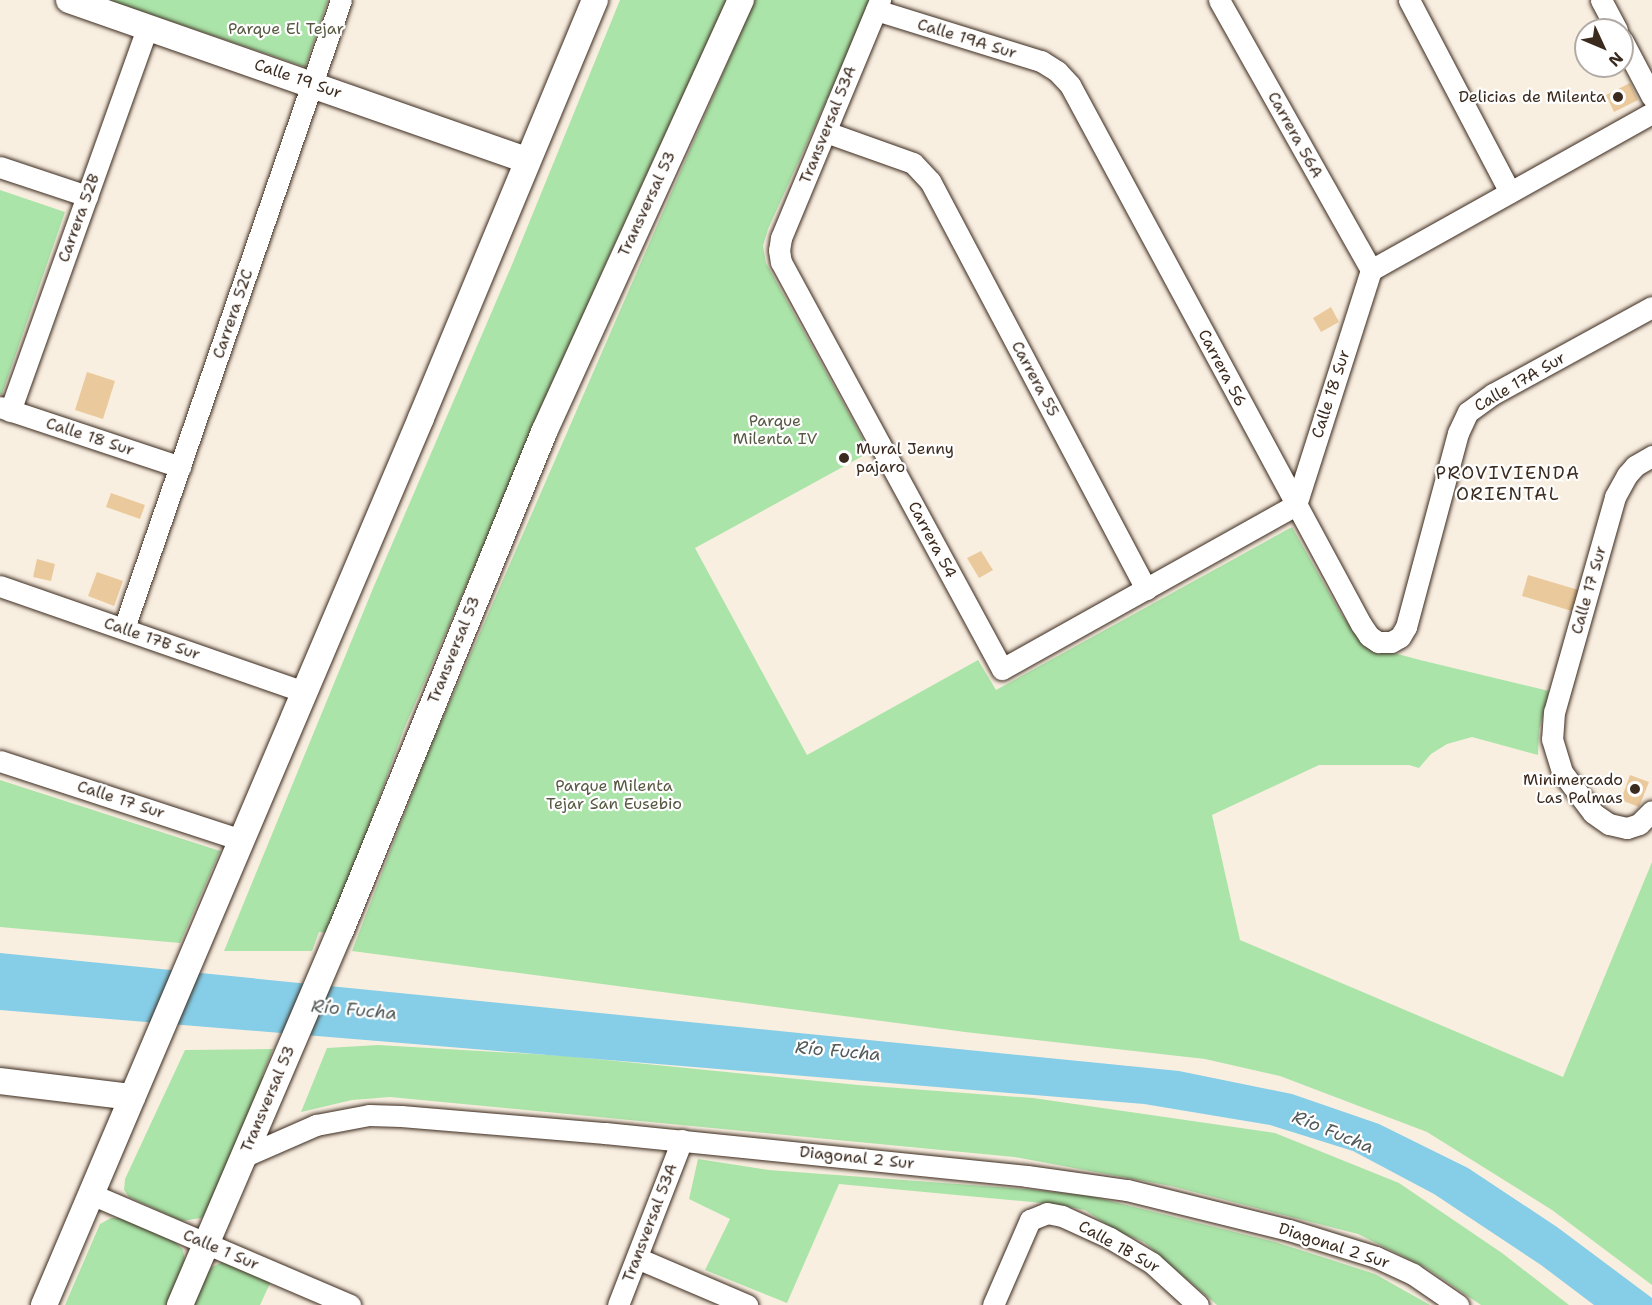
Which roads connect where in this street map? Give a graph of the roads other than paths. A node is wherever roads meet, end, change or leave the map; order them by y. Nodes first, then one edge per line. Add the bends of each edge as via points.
1 (69, 0) edge
2 (341, 0) edge
3 (741, 0) edge
4 (1219, 0) edge
5 (1409, 0) edge
6 (1601, 0) edge
7 (588, 2) edge
8 (878, 5) edge
9 (1611, 18) edge
10 (148, 26) junction
11 (1634, 62) edge
12 (1057, 71) joint
13 (314, 84) junction
14 (1652, 97) edge
15 (1652, 113) edge
16 (826, 132) junction
17 (527, 160) junction
18 (0, 167) edge
19 (1510, 192) junction
20 (87, 196) junction
21 (779, 250) joint
22 (1371, 270) junction
23 (1652, 307) edge
24 (5, 409) edge
25 (1652, 456) edge
26 (180, 467) junction
27 (1296, 505) junction
28 (0, 586) edge
29 (1146, 589) junction
30 (124, 628) junction
31 (1400, 637) joint
32 (304, 692) junction
33 (0, 761) edge
34 (1652, 811) edge
35 (242, 840) junction
36 (0, 1081) edge
37 (132, 1096) junction
38 (682, 1140) junction
39 (243, 1157) junction
40 (91, 1194) junction
41 (206, 1243) junction
42 (637, 1258) junction
43 (1178, 1297) edge
44 (44, 1305) edge
45 (180, 1305) edge
46 (350, 1305) edge
47 (618, 1305) edge
48 (747, 1305) edge
49 (993, 1305) edge
50 (1198, 1305) edge
51 (1458, 1305) edge

1 - 10 street, Calle 19 Sur
2 - 13 street, Carrera 52C
3 - 39 street, Transversal 53 via 544,432
4 - 22 street, Carrera 56A
5 - 19 street
6 - 9 street
7 - 17 street
8 - 12 street, Calle 19A Sur
8 - 16 street, Transversal 53A
10 - 13 street, Calle 19 Sur
10 - 20 street, Carrera 52B
11 - 14 street
12 - 27 street, Carrera 56 via 1070,85
13 - 17 street, Calle 19 Sur
13 - 26 street, Carrera 52C
15 - 19 street
16 - 21 street, Transversal 53A
16 - 29 street, Carrera 55 via 913,164 930,181
17 - 32 street
18 - 20 street
19 - 22 street
20 - 24 street, Carrera 52B
21 - 29 street, Carrera 54 via 781,262 1002,669
22 - 27 street, Calle 18 Sur
23 - 31 street, Calle 17A Sur via 1493,394 1468,412 1458,433 1406,627
24 - 26 street, Calle 18 Sur
25 - 34 street, Calle 17 Sur via 1635,465 1615,497 1554,712 1552,739 1562,772 1593,813 1609,824 1627,828 1639,825
26 - 30 street, Carrera 52C
27 - 29 street
27 - 31 street, Carrera 56 via 1369,636 1378,642
28 - 30 street, Calle 17B Sur
30 - 32 street, Calle 17B Sur
32 - 35 street
33 - 35 street, Calle 17 Sur
35 - 37 street
36 - 37 street
37 - 40 street
38 - 39 street, Diagonal 2 Sur via 369,1115 316,1125
38 - 42 street, Transversal 53A
38 - 51 street, Diagonal 2 Sur via 1126,1190 1289,1230 1376,1257 1413,1274
39 - 41 street, Transversal 53
40 - 41 street, Calle 1 Sur
40 - 44 street
41 - 45 street, Transversal 53
41 - 46 street, Calle 1 Sur
42 - 47 street, Transversal 53A
42 - 48 street
43 - 49 street, Calle 1B Sur via 1152,1263 1062,1215 1047,1213 1030,1220
43 - 50 street, Calle 1B Sur

